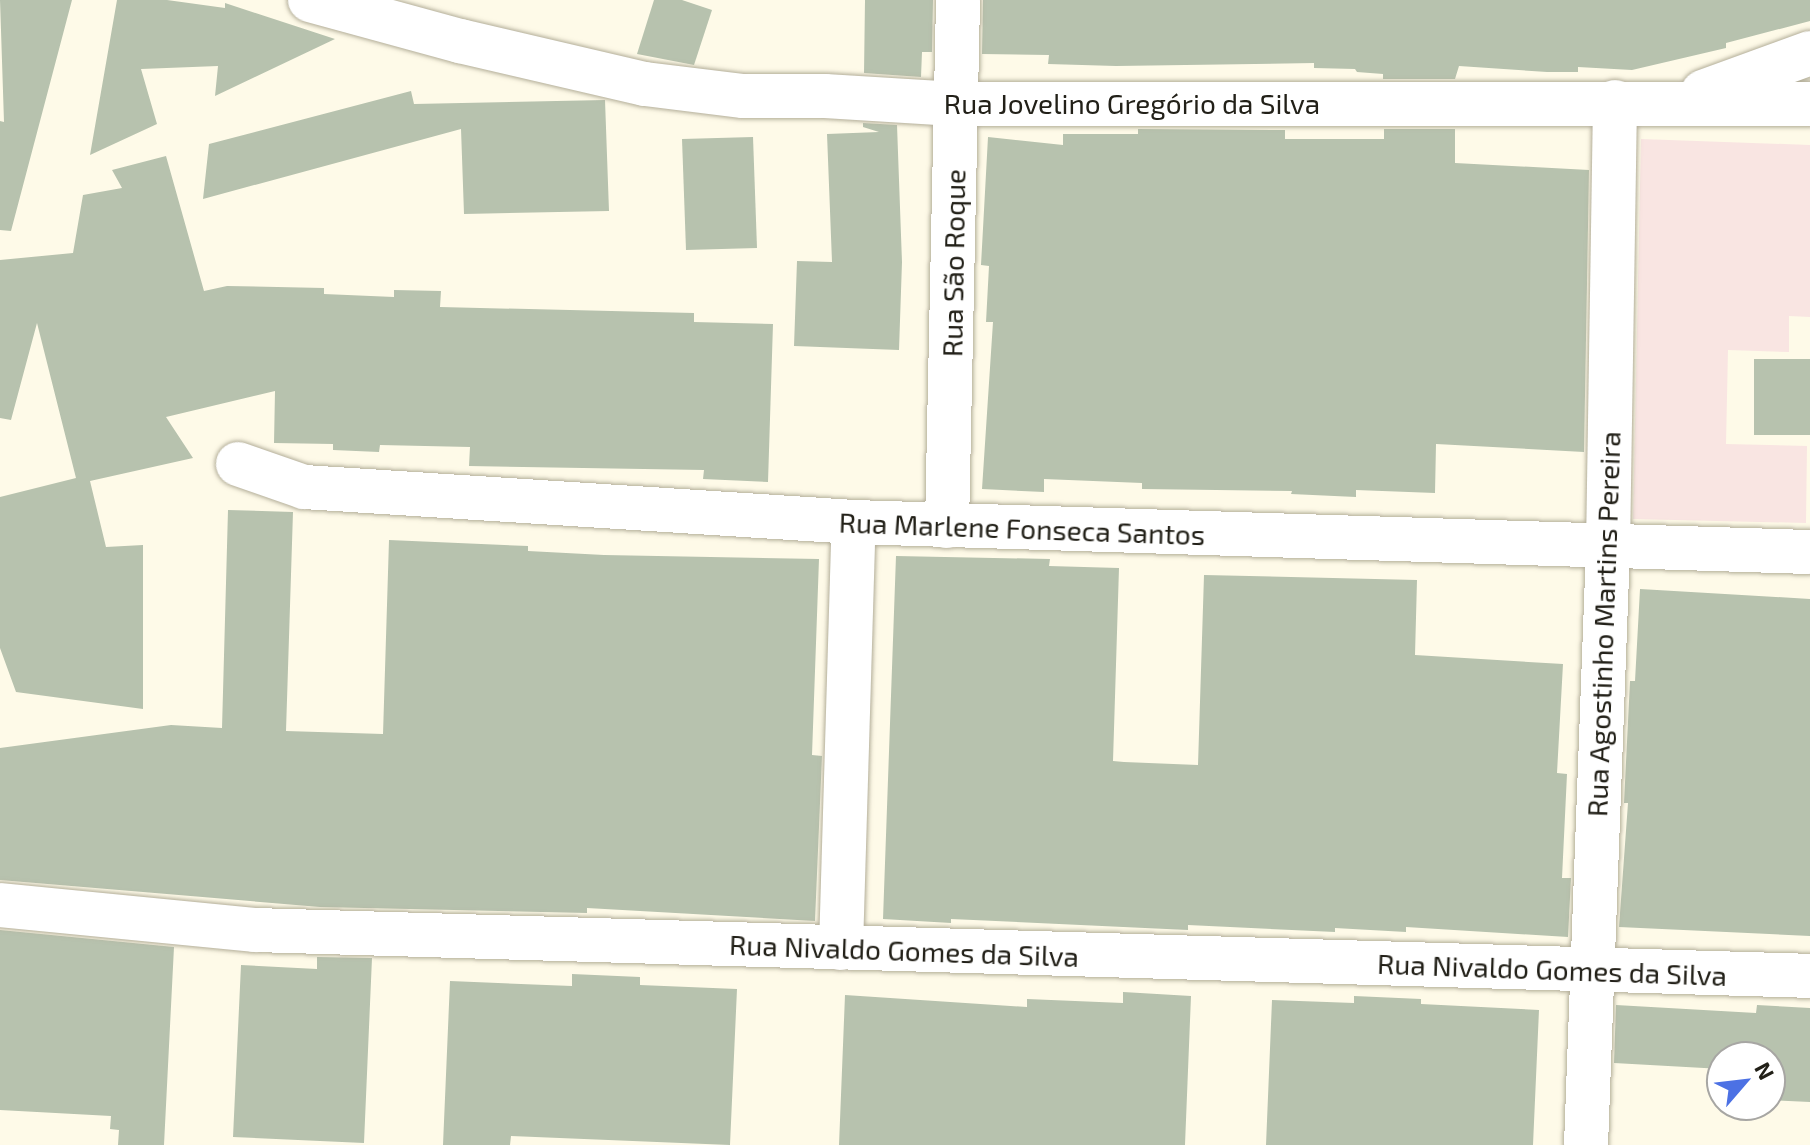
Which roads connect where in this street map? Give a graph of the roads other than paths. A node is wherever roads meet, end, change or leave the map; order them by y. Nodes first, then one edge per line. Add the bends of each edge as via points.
1 (310, 0) edge
2 (958, 0) edge
3 (1810, 53) edge
4 (1615, 102) junction
5 (1674, 103) junction
6 (956, 104) junction
7 (1810, 104) edge
8 (238, 464) dead end
9 (854, 522) junction
10 (947, 526) junction
11 (1608, 548) junction
12 (1810, 552) edge
13 (0, 905) edge
14 (841, 948) junction
15 (1591, 970) junction
16 (1810, 976) edge
17 (1586, 1145) edge

1 - 6 street, Rua Jovelino Gregório da Silva via 645,84 743,96
2 - 6 street, Rua São Roque
3 - 5 street
4 - 5 street, Rua Jovelino Gregório da Silva
4 - 6 street, Rua Jovelino Gregório da Silva
4 - 11 street, Rua Agostinho Martins Pereira
5 - 7 street, Rua Jovelino Gregório da Silva
6 - 10 street, Rua São Roque
8 - 9 street, Rua Marlene Fonseca Santos via 304,487
9 - 10 street, Rua Marlene Fonseca Santos
9 - 14 street
10 - 11 street, Rua Marlene Fonseca Santos
11 - 12 street, Rua Marlene Fonseca Santos
11 - 15 street, Rua Agostinho Martins Pereira
13 - 14 street, Rua Nivaldo Gomes da Silva via 255,930
14 - 15 street, Rua Nivaldo Gomes da Silva
15 - 16 street, Rua Nivaldo Gomes da Silva
15 - 17 street, Rua Agostinho Martins Pereira

